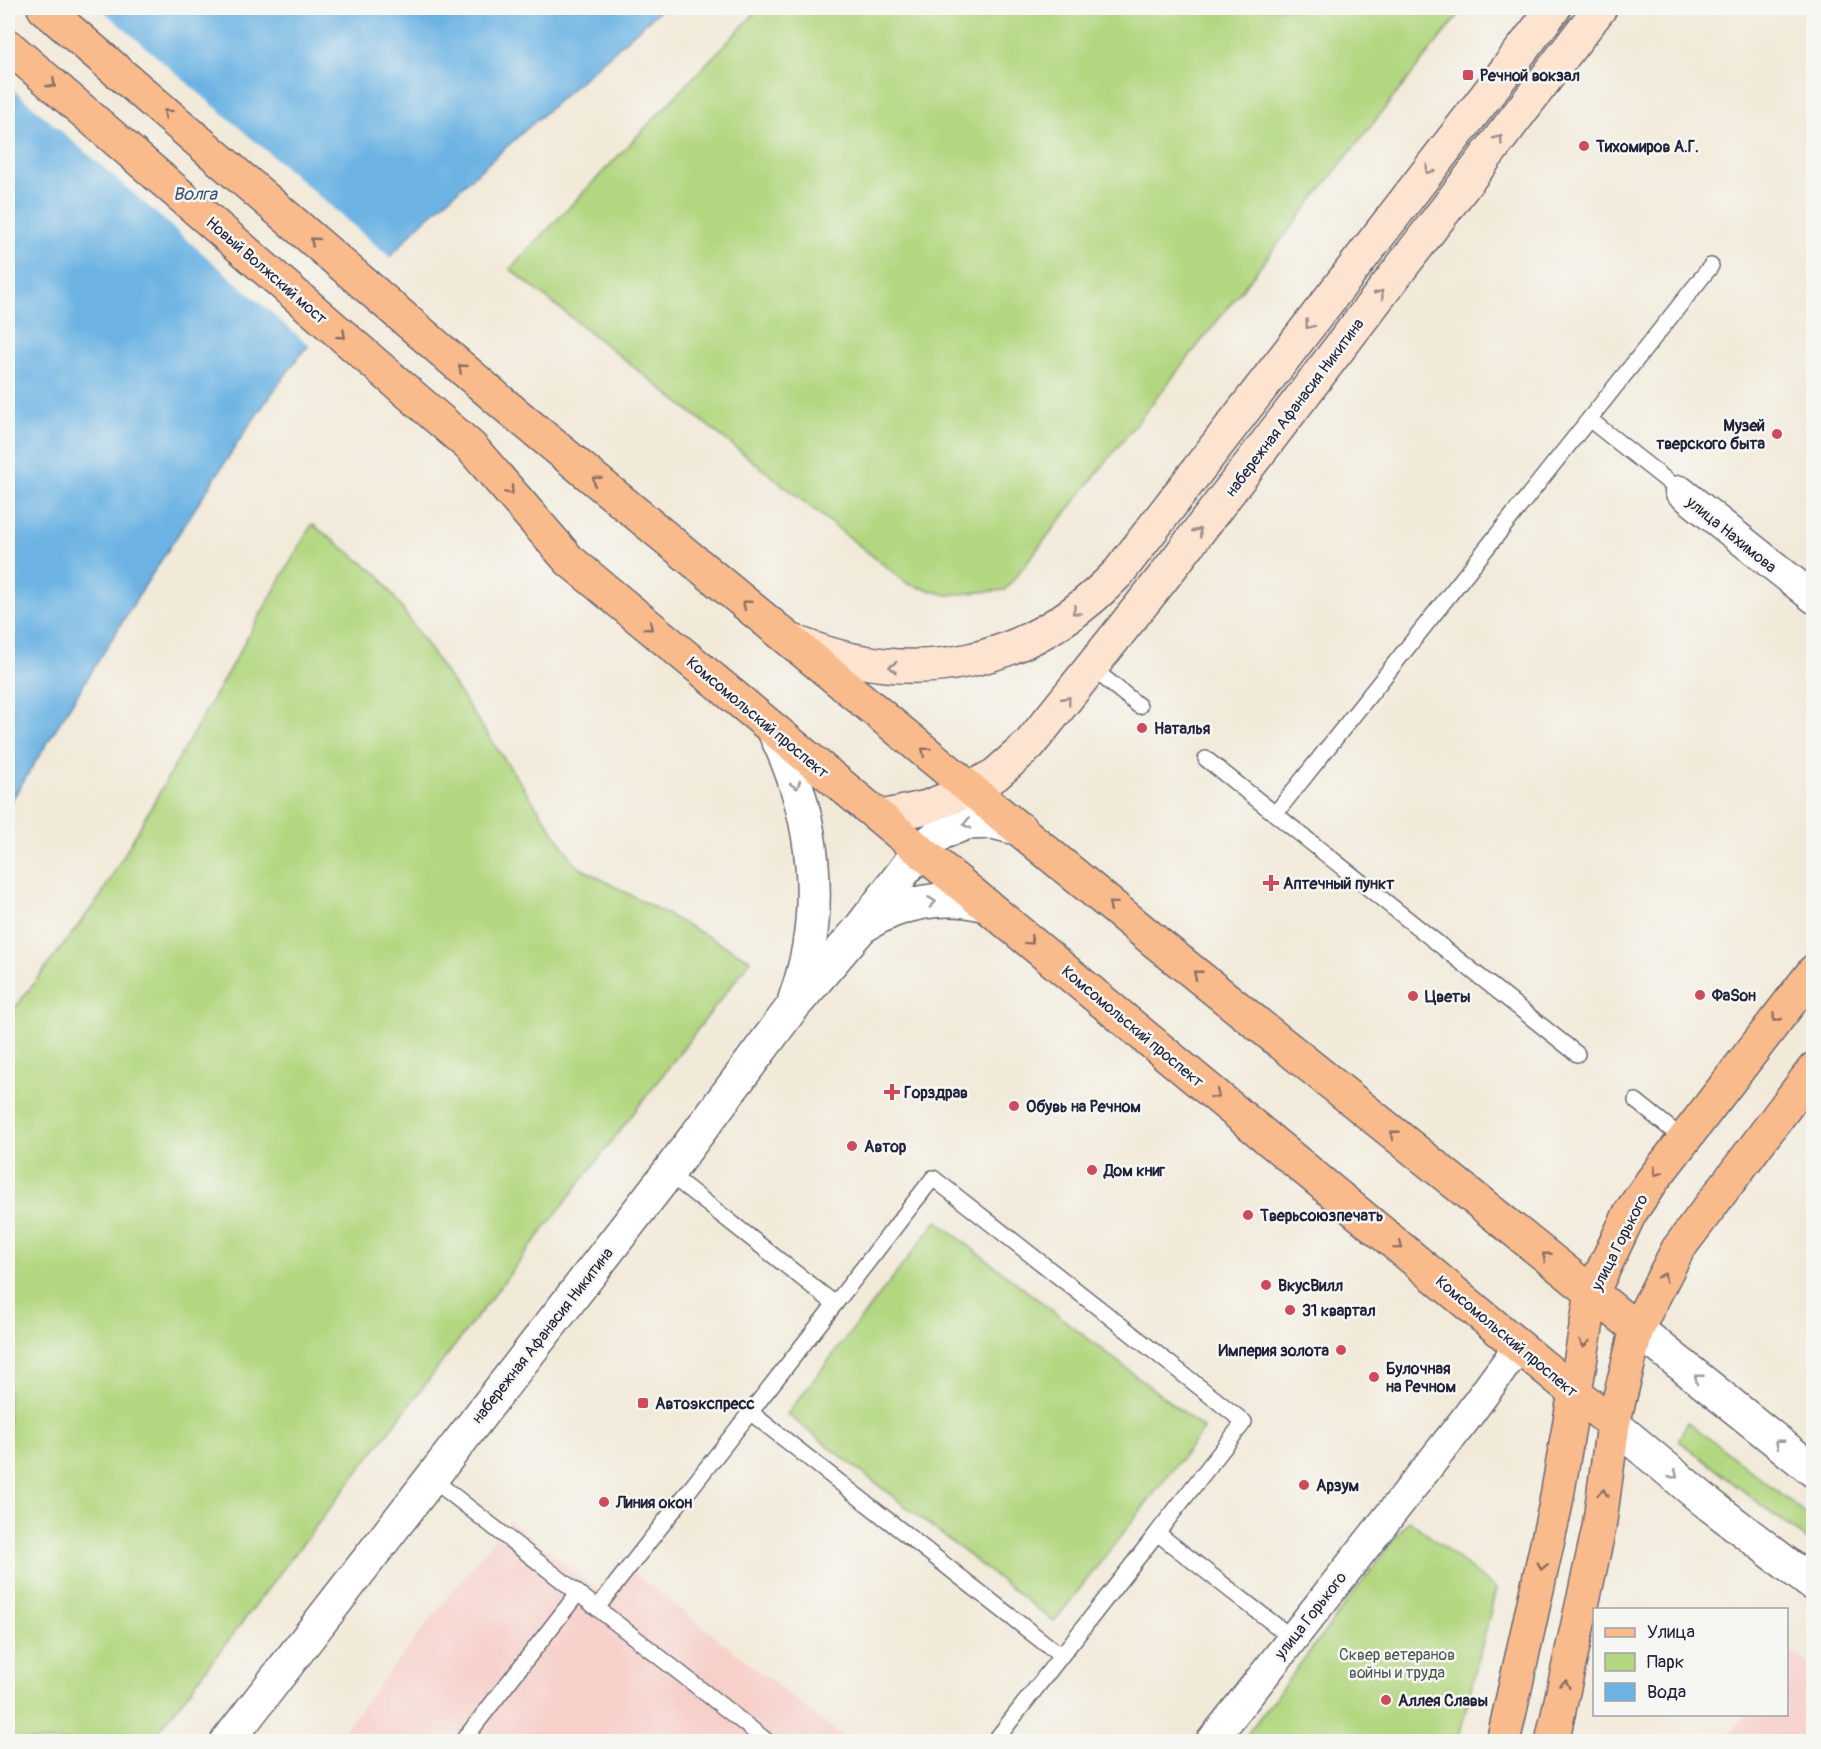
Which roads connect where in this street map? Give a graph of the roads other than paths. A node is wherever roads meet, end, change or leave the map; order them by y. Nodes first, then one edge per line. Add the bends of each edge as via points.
1 (44, 8) edge
2 (1554, 8) edge
3 (1600, 8) edge
4 (8, 46) edge
5 (1711, 266) dead end
6 (1589, 419) junction
7 (471, 447) joint
8 (1680, 491) joint
9 (1814, 598) edge
10 (792, 641) junction
11 (1092, 668) junction
12 (1139, 706) dead end
13 (774, 731) junction
14 (1206, 759) dead end
15 (970, 788) junction
16 (1275, 814) junction
17 (881, 817) junction
18 (1020, 829) junction
19 (920, 850) junction
20 (986, 905) junction
21 (859, 930) junction
22 (1814, 971) edge
23 (791, 1009) junction
24 (1577, 1054) dead end
25 (1814, 1070) edge
26 (1636, 1101) dead end
27 (1682, 1138) junction
28 (668, 1173) junction
29 (1592, 1293) junction
30 (835, 1304) junction
31 (1637, 1329) junction
32 (1519, 1346) junction
33 (1576, 1393) junction
34 (750, 1412) junction
35 (1613, 1424) junction
36 (1814, 1470) edge
37 (430, 1478) junction
38 (1157, 1533) junction
39 (1814, 1585) edge
40 (578, 1593) junction
41 (597, 1608) junction
42 (1292, 1638) junction
43 (1061, 1656) junction
44 (231, 1740) edge
45 (462, 1742) edge
46 (768, 1742) edge
47 (994, 1742) edge
48 (1211, 1742) edge
49 (1503, 1742) edge
50 (1552, 1742) edge

10 -> 1 main road via 507,406
2 -> 10 main road via 1119,572 1083,605 1021,644 975,659 929,667 882,666 836,657
11 -> 3 main road, набережная Афанасия Никитина
4 -> 7 main road, Новый Волжский мост
5 - 6 lane
6 - 8 lane
6 - 16 lane
7 -> 13 main road, Комсомольский проспект via 569,560
8 - 9 street, улица Нахимова
15 -> 10 main road
11 - 12 lane
15 -> 11 main road, набережная Афанасия Никитина via 995,775 1023,752
13 - 17 main road, Комсомольский проспект
13 -> 23 street via 802,801 812,857 810,933
14 - 16 lane
15 - 17 main road, набережная Афанасия Никитина via 927,807
15 - 18 main road
16 - 24 lane
17 - 19 main road, Комсомольский проспект
18 -> 19 street, набережная Афанасия Никитина via 993,822 966,823 941,833
29 -> 18 main road
19 - 20 main road, Комсомольский проспект
19 - 21 street, набережная Афанасия Никитина
21 -> 20 street via 890,912 914,904 950,900
20 -> 32 main road, Комсомольский проспект
21 - 23 street, набережная Афанасия Никитина
22 -> 27 main road, улица Горького
23 - 28 street, набережная Афанасия Никитина
31 -> 25 main road via 1677,1249
26 - 27 lane
27 -> 29 main road, улица Горького via 1630,1213
28 - 30 lane
28 - 37 street, набережная Афанасия Никитина
29 - 31 main road
29 -> 33 main road, улица Горького
30 - 34 lane
30 - 38 lane via 933,1178 1244,1422
31 - 35 main road
36 -> 31 street
32 - 33 main road, Комсомольский проспект
32 - 42 street, улица Горького
33 - 35 main road, Комсомольский проспект
33 -> 49 main road, улица Горького
34 - 41 lane
34 - 43 lane
35 -> 39 street, Комсомольский проспект
50 -> 35 main road via 1599,1528
37 - 40 lane
37 - 44 street, набережная Афанасия Никитина
38 - 42 lane
38 - 43 lane
40 - 41 lane
40 - 45 lane
41 - 46 lane
42 - 48 street, улица Горького
43 - 47 lane

